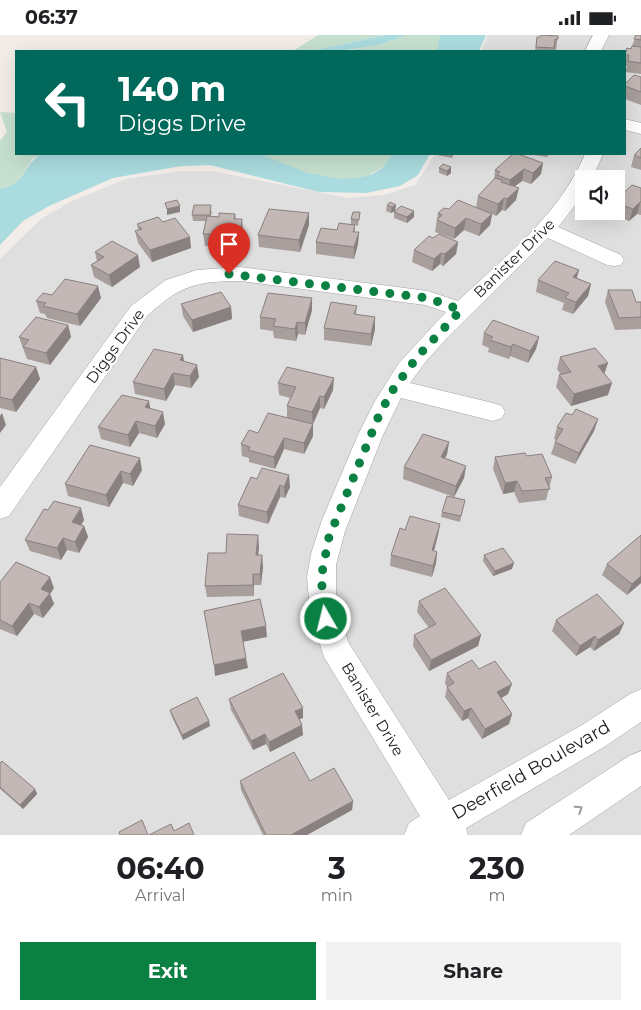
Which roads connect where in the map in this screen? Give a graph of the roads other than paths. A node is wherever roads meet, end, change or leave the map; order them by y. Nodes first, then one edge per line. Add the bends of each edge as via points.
1 (601, 35) edge
2 (594, 50) edge
3 (626, 124) edge
4 (641, 129) edge
5 (594, 155) edge
6 (546, 229) junction
7 (614, 259) dead end
8 (461, 310) junction
9 (394, 388) junction
10 (493, 412) dead end
11 (0, 509) edge
12 (641, 704) edge
13 (641, 767) edge
14 (438, 831) edge
15 (538, 835) edge

1 - 2 street
3 - 4 street
5 - 6 street, Banister Drive via 578,189
6 - 7 street
6 - 8 street, Banister Drive
8 - 9 street, Banister Drive via 418,356
8 - 11 street, Diggs Drive via 428,298 240,275 217,273 171,284 154,295 139,311
9 - 10 street
9 - 14 street, Banister Drive via 380,413 329,537 321,578 326,619 335,647
12 - 14 street, Deerfield Boulevard
15 -> 13 street

